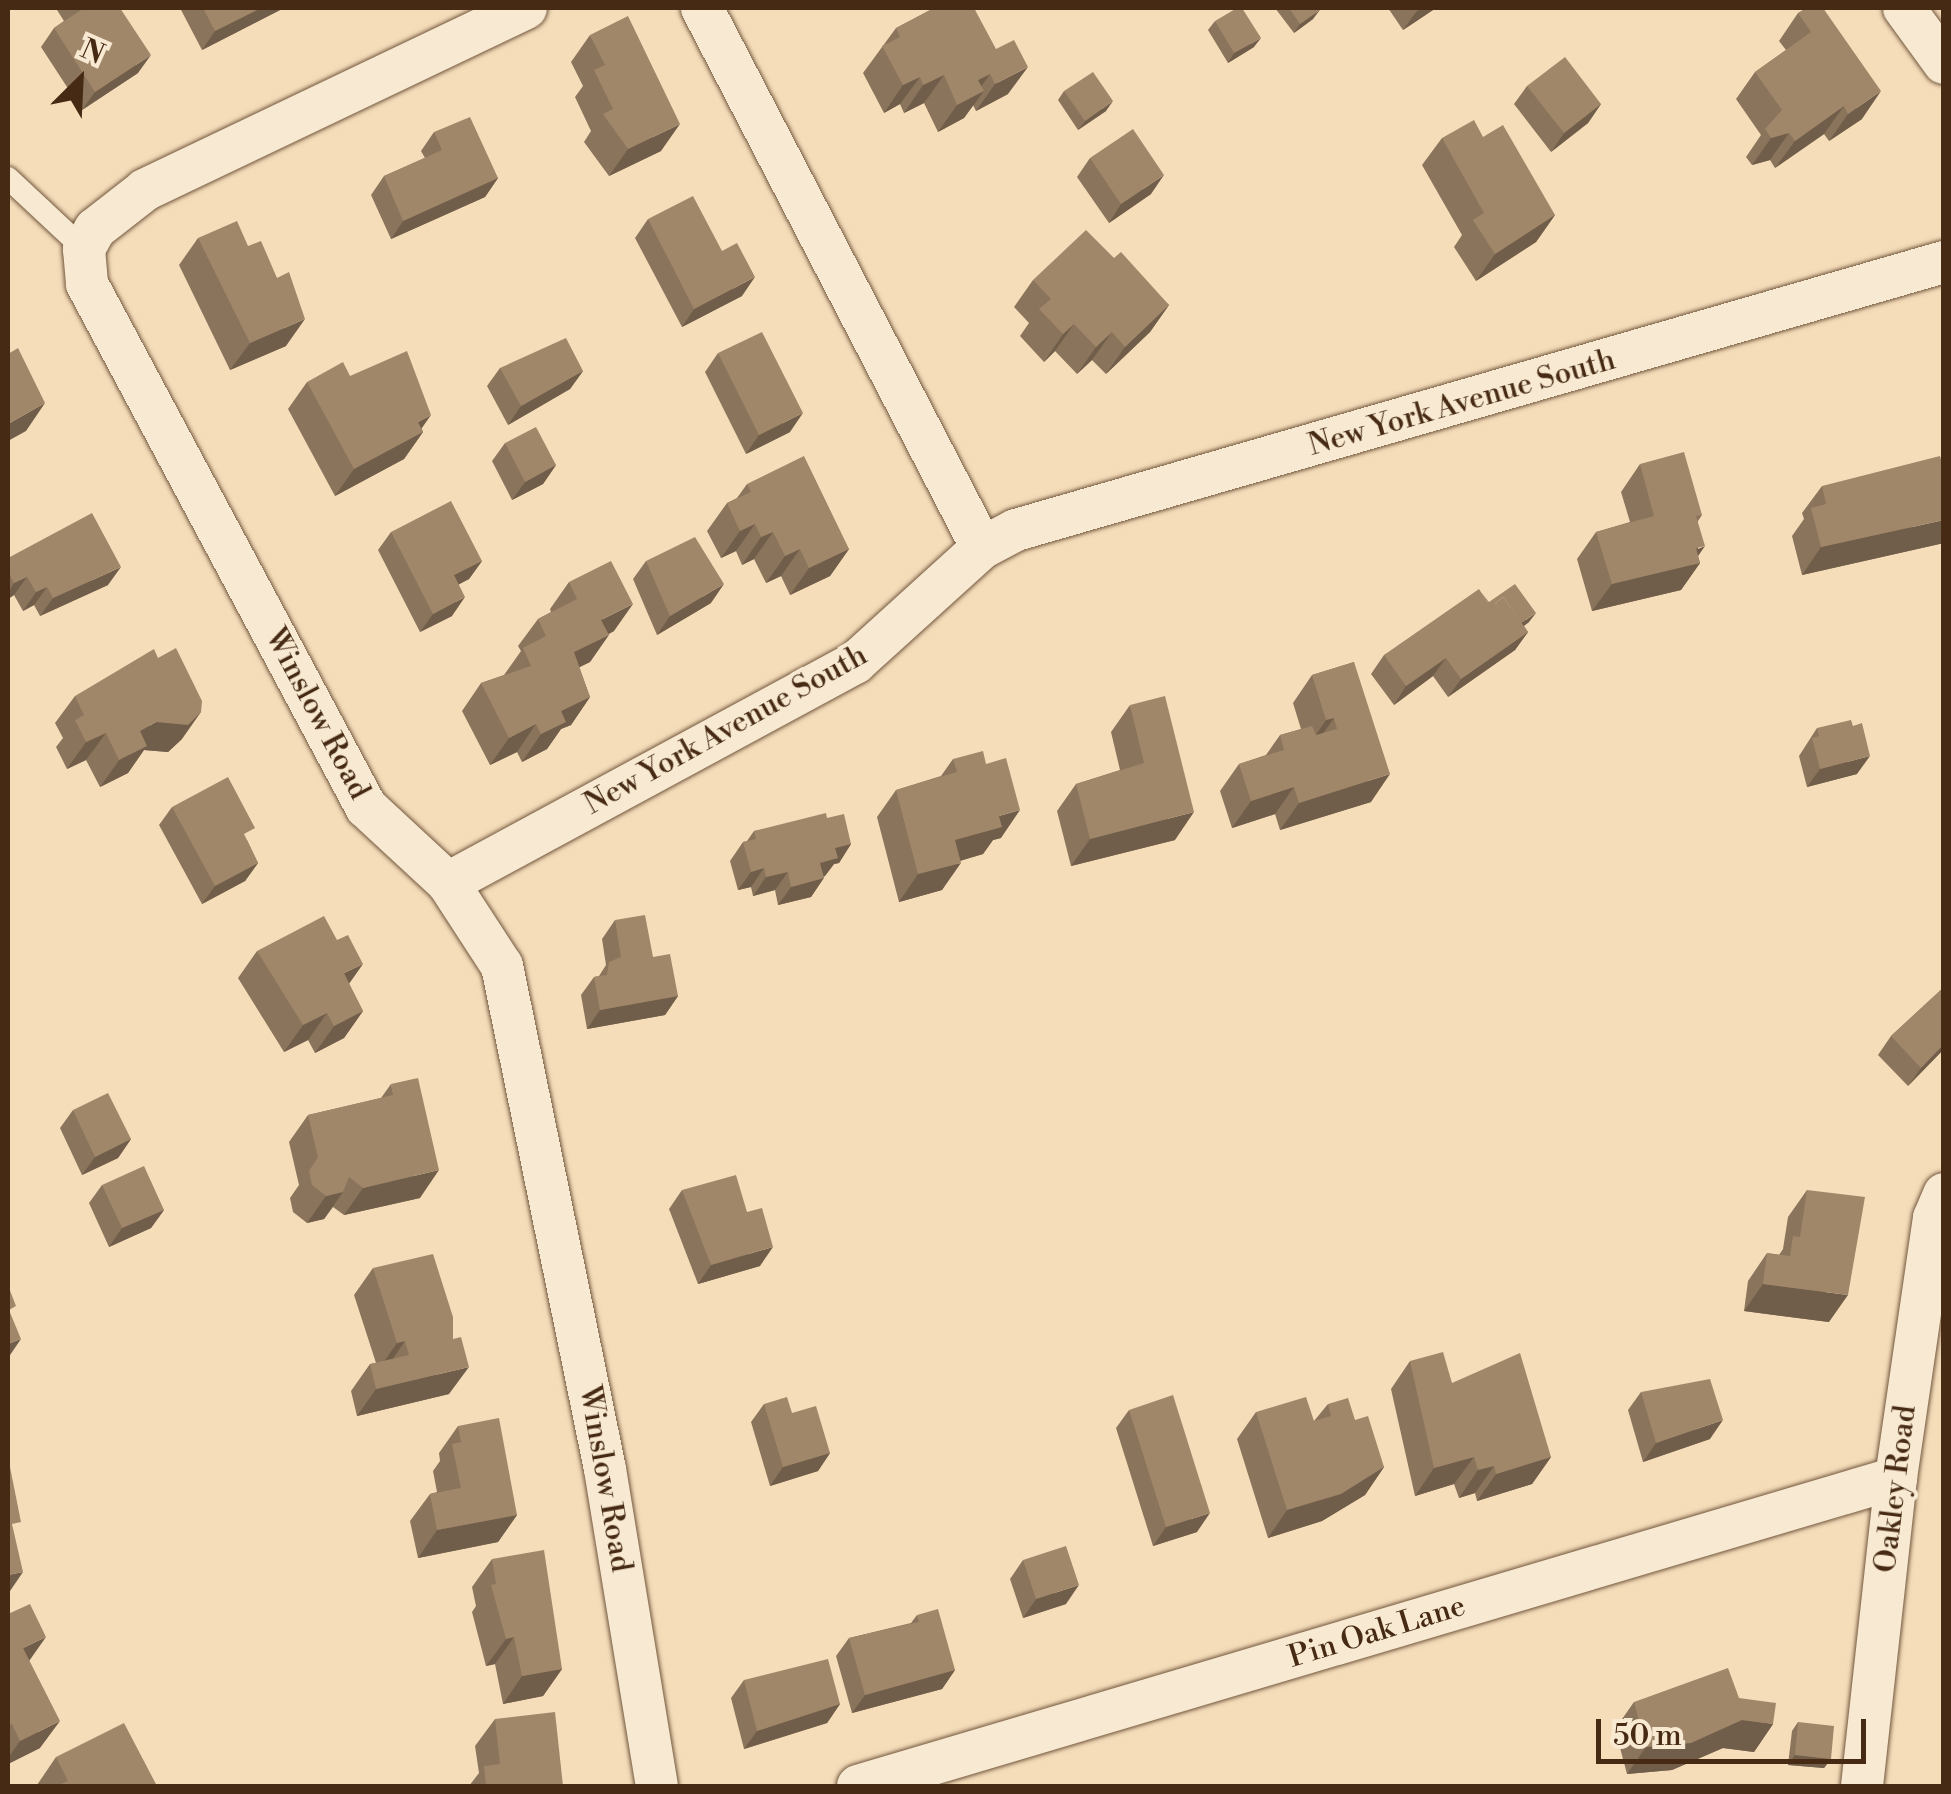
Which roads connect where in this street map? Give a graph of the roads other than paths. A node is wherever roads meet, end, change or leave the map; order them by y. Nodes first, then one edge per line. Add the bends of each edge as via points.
1 (526, 8) edge
2 (702, 8) edge
3 (1904, 8) edge
4 (1944, 63) edge
5 (8, 178) edge
6 (84, 249) junction
7 (1944, 262) edge
8 (982, 548) junction
9 (448, 883) junction
10 (1944, 1194) edge
11 (1896, 1478) junction
12 (657, 1786) edge
13 (858, 1786) edge
14 (1862, 1786) edge

1 - 6 street via 145,190 95,228
2 - 8 street
3 - 4 street
5 - 6 lane
6 - 9 street, Winslow Road via 87,284 366,807
7 - 8 street, New York Avenue South via 1016,530
8 - 9 street, New York Avenue South via 855,663
9 - 12 street, Winslow Road via 502,966 516,1020 605,1469
10 - 11 street, Oakley Road via 1934,1218
11 - 13 street, Pin Oak Lane
11 - 14 street, Oakley Road

